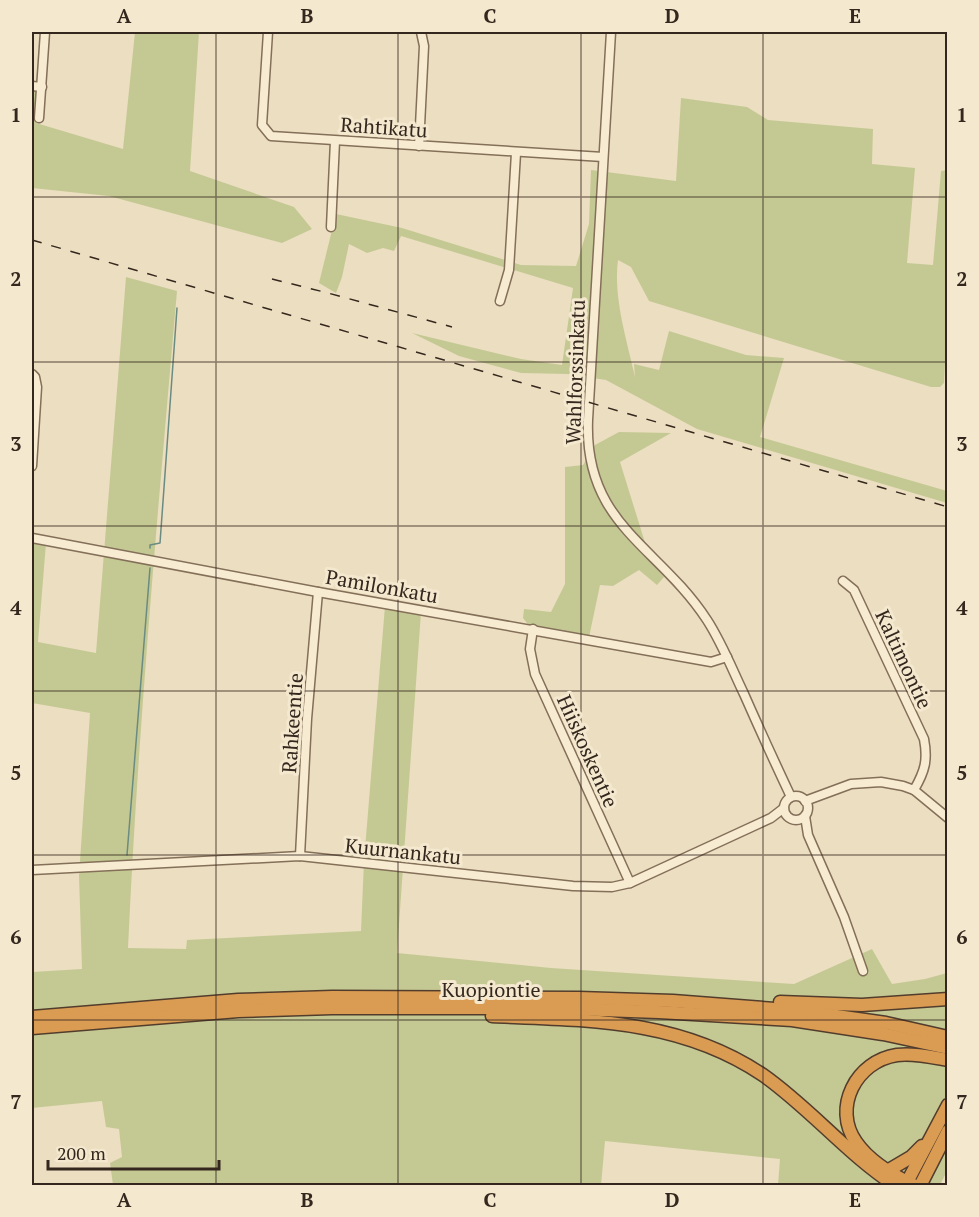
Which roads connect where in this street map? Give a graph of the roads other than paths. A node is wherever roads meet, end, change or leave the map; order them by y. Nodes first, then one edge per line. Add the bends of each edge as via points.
1 (45, 32) edge
2 (267, 32) edge
3 (422, 32) edge
4 (611, 32) edge
5 (32, 86) edge
6 (42, 87) junction
7 (39, 118) dead end
8 (335, 141) junction
9 (419, 146) junction
10 (516, 153) junction
11 (603, 157) junction
12 (331, 227) dead end
13 (500, 301) dead end
14 (32, 374) edge
15 (32, 466) edge
16 (32, 537) edge
17 (843, 581) dead end
18 (318, 592) junction
19 (532, 629) junction
20 (727, 657) junction
21 (914, 790) junction
22 (791, 797) junction
23 (805, 801) junction
24 (784, 808) junction
25 (805, 816) junction
26 (792, 819) junction
27 (948, 819) edge
28 (758, 825) junction
29 (808, 835) junction
30 (300, 856) junction
31 (32, 870) edge
32 (630, 883) junction
33 (863, 971) dead end
34 (948, 999) edge
35 (674, 1001) junction
36 (420, 1008) junction
37 (112, 1016) junction
38 (32, 1017) edge
39 (89, 1017) junction
40 (32, 1028) edge
41 (948, 1037) edge
42 (948, 1048) edge
43 (948, 1060) edge
44 (948, 1105) edge
45 (948, 1131) edge
46 (932, 1135) junction
47 (889, 1170) junction
48 (905, 1185) edge
49 (920, 1185) edge

1 - 6 street
2 - 8 street, Rahtikatu via 262,125 271,136
3 - 9 street
4 - 11 street, Wahlforssinkatu
5 - 6 street
6 - 7 street
8 - 9 street, Rahtikatu
8 - 12 street
9 - 10 street, Rahtikatu
10 - 11 street, Rahtikatu
10 - 13 street via 509,270
11 - 20 street, Wahlforssinkatu via 587,437 590,464 615,517 697,606
14 - 15 street via 37,387
16 - 18 street, Pamilonkatu
17 - 21 street, Kaltimontie via 854,590 924,739 924,771
18 - 19 street, Pamilonkatu
18 - 30 street, Rahkeentie
19 - 20 street, Pamilonkatu via 711,662
19 - 32 street, Hiiskoskentie via 530,648 535,674
20 - 22 street, Wahlforssinkatu
21 - 23 street via 880,782 851,784
21 - 27 street
22 - 23 street
22 - 24 street
23 - 25 street
24 - 26 street
24 - 28 street, Kuurnankatu
25 - 26 street
25 - 29 street
26 - 28 street, Kuurnankatu
26 - 29 street
28 - 32 street, Kuurnankatu
29 - 33 street
30 - 31 street, Kuurnankatu
30 - 32 street, Kuurnankatu via 581,886
34 - 35 highway via 862,1005
35 - 37 highway, Kuopiontie via 332,997 238,1000
35 - 41 highway, Kuopiontie via 844,1016
36 - 37 highway, Kuopiontie
36 - 42 highway, Kuopiontie via 576,1009 792,1020
36 - 48 highway via 448,1014 597,1020 647,1027 723,1052 764,1076 876,1173
37 - 39 highway, Kuopiontie
38 - 39 highway, Kuopiontie
39 - 40 highway, Kuopiontie
43 - 47 highway via 892,1056 875,1062 856,1079 849,1101 850,1130 862,1149
44 - 46 highway
45 - 49 highway
46 - 47 highway via 911,1157
46 - 48 highway
47 - 48 highway

